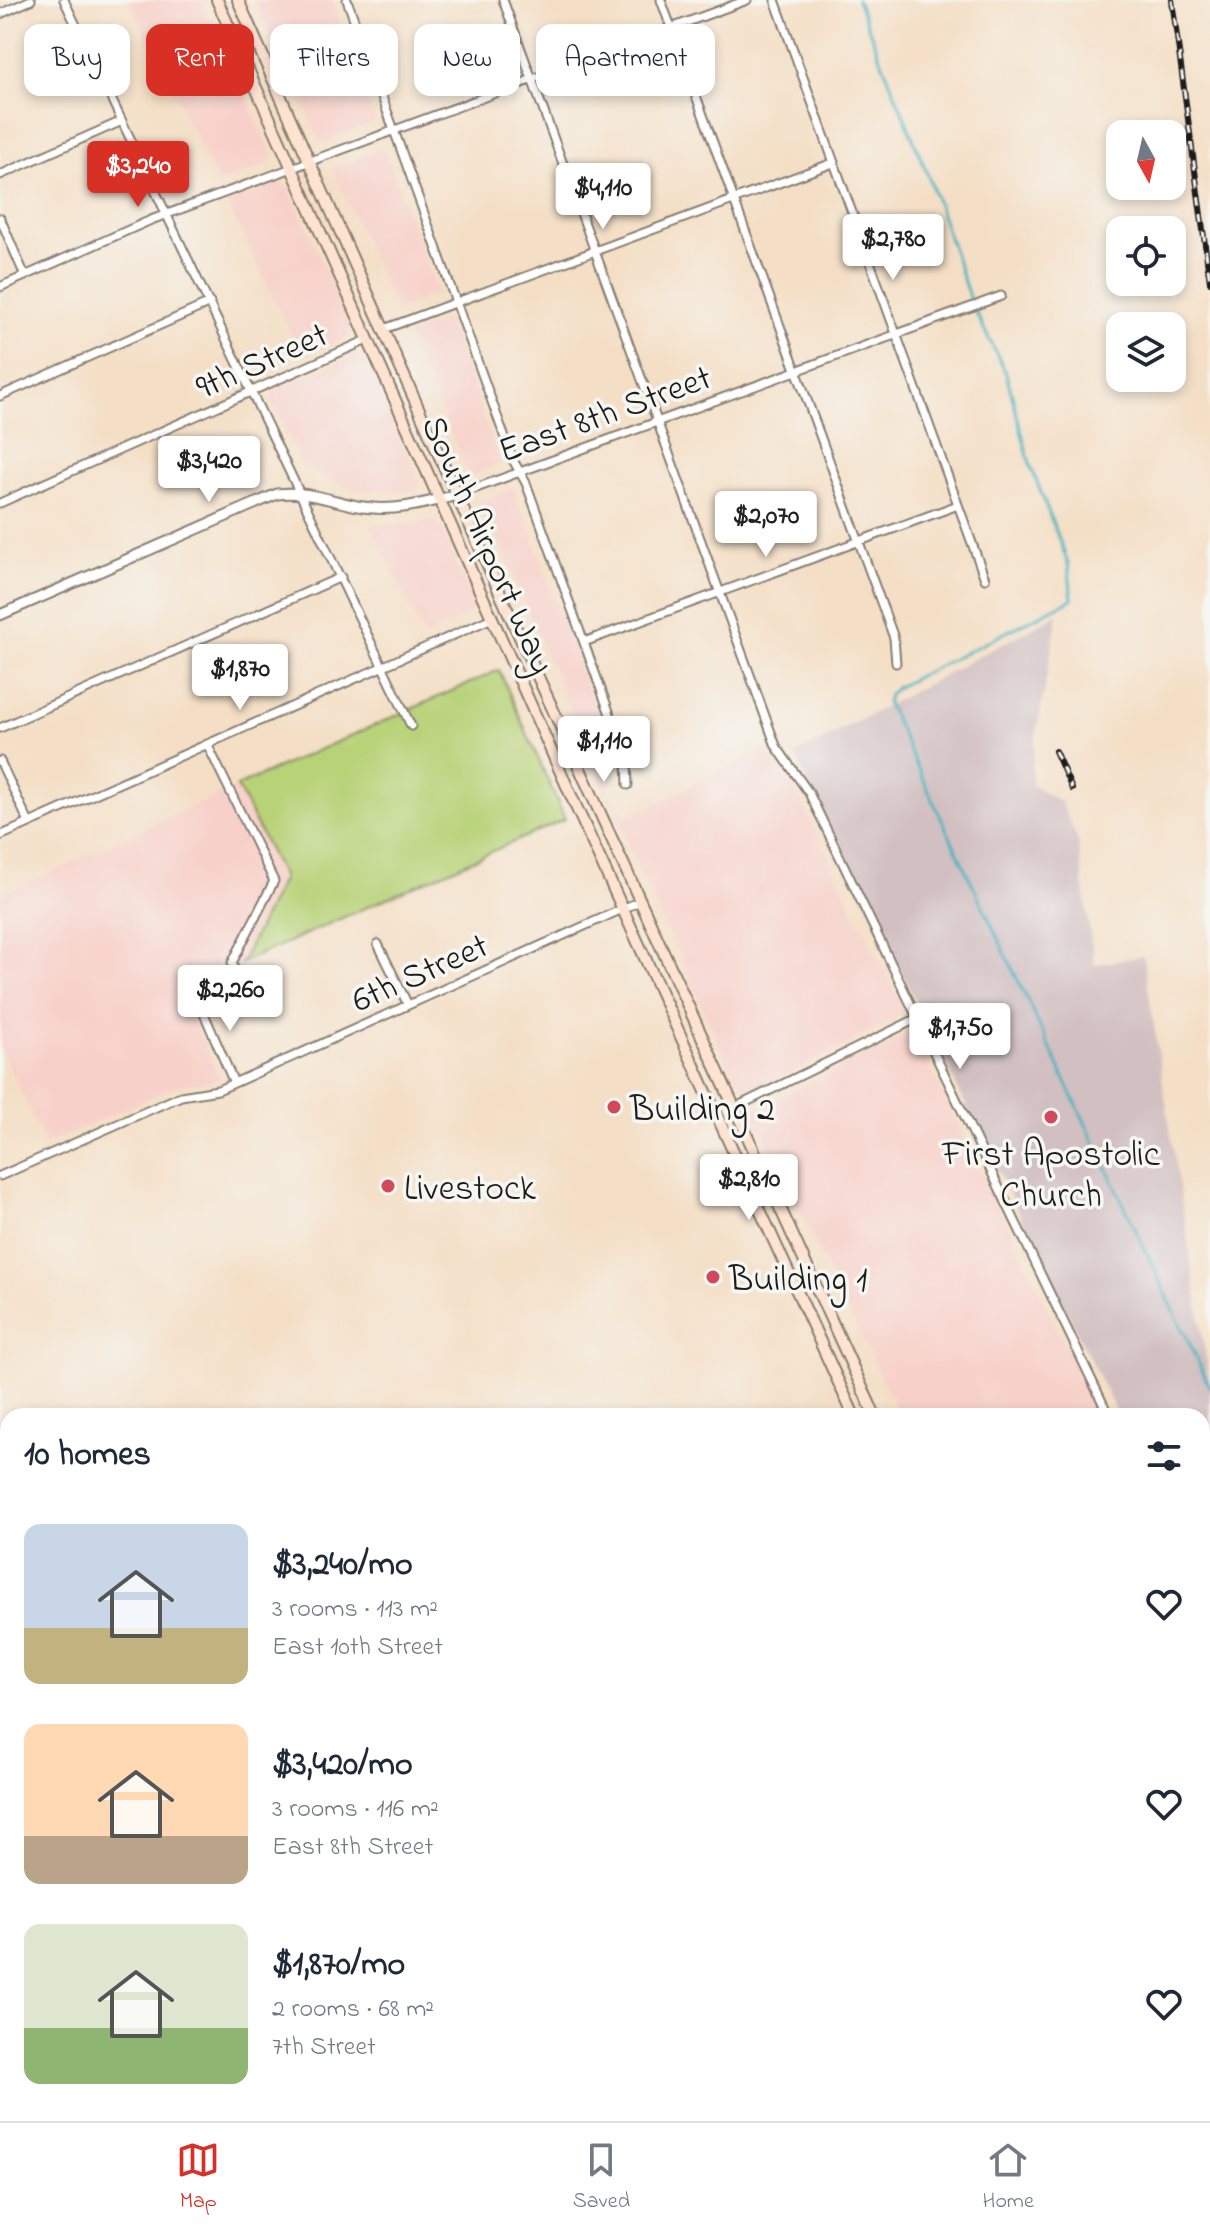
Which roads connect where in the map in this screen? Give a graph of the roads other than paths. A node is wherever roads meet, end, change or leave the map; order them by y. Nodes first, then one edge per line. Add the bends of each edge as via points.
1 (31, 0) edge
2 (64, 0) edge
3 (217, 0) edge
4 (238, 0) edge
5 (347, 0) edge
6 (503, 0) edge
7 (661, 0) edge
8 (747, 0) edge
9 (775, 0) edge
10 (0, 14) edge
11 (670, 24) edge
12 (685, 24) edge
13 (536, 79) edge
14 (532, 80) junction
15 (696, 96) edge
16 (122, 121) junction
17 (392, 131) junction
18 (310, 163) junction
19 (833, 163) junction
20 (292, 169) junction
21 (0, 175) edge
22 (734, 199) junction
23 (168, 214) junction
24 (0, 218) edge
25 (595, 251) junction
26 (25, 276) junction
27 (0, 287) edge
28 (1001, 296) dead end
29 (455, 302) junction
30 (210, 303) junction
31 (384, 329) junction
32 (895, 334) junction
33 (367, 340) junction
34 (796, 371) junction
35 (253, 390) junction
36 (0, 396) edge
37 (657, 422) junction
38 (520, 472) junction
39 (301, 491) junction
40 (457, 495) junction
41 (441, 499) junction
42 (0, 503) edge
43 (958, 505) junction
44 (860, 542) junction
45 (341, 577) junction
46 (985, 579) dead end
47 (720, 593) junction
48 (0, 615) edge
49 (492, 618) junction
50 (584, 642) junction
51 (896, 663) dead end
52 (384, 665) junction
53 (411, 726) dead end
54 (0, 728) edge
55 (207, 744) junction
56 (0, 761) edge
57 (628, 785) dead end
58 (29, 823) junction
59 (0, 836) edge
60 (638, 902) junction
61 (622, 909) junction
62 (378, 944) dead end
63 (408, 1005) junction
64 (918, 1018) junction
65 (234, 1083) junction
66 (734, 1108) junction
67 (1, 1174) edge
68 (850, 1408) edge
69 (871, 1408) edge
70 (1105, 1408) edge

1 - 10 street
2 - 16 street
3 - 20 main road, South Airport Way
4 - 18 main road, South Airport Way
5 - 17 street
6 - 14 street
7 - 11 street
8 - 12 street
9 - 19 street
13 - 14 street
14 - 17 street
14 - 25 street
15 - 22 street
16 - 21 street
16 - 23 street
17 - 18 street
17 - 29 street
18 - 20 street
18 - 31 main road, South Airport Way
19 - 22 street
19 - 32 street
20 - 23 street
20 - 33 main road, South Airport Way
22 - 25 street
22 - 34 street
23 - 26 street
23 - 30 street
24 - 26 street
25 - 29 street
25 - 37 street
26 - 27 street
28 - 32 street, East 8th Street
29 - 31 street
29 - 38 street
30 - 35 street
30 - 36 street
31 - 40 main road, South Airport Way
32 - 34 street, East 8th Street
32 - 43 street
33 - 35 street, 9th Street
33 - 41 main road, South Airport Way
34 - 37 street, East 8th Street
34 - 44 street
35 - 39 street
35 - 42 street, 9th Street
37 - 38 street, East 8th Street
37 - 47 street
38 - 40 street, East 8th Street
38 - 50 street
39 - 41 street, East 8th Street via 377,508
39 - 45 street
39 - 48 street, East 8th Street via 268,496
40 - 41 street, East 8th Street
40 - 60 main road, South Airport Way
41 - 49 main road, South Airport Way
43 - 44 street
43 - 46 street
44 - 47 street
44 - 51 street via 894,638
45 - 52 street
45 - 54 street
47 - 50 street
47 - 64 street via 776,746 809,793
49 - 52 street
49 - 61 main road, South Airport Way
50 - 57 street via 627,761
52 - 53 street
52 - 55 street
55 - 58 street
55 - 65 street via 274,881 232,963 232,979 196,995
56 - 58 street
58 - 59 street
60 - 61 street, 6th Street
60 - 66 main road, South Airport Way
61 - 63 street, 6th Street
61 - 68 main road, South Airport Way
62 - 63 street
63 - 65 street, 6th Street
64 - 66 street
64 - 70 street
65 - 67 street, 6th Street via 181,1096
66 - 69 main road, South Airport Way

